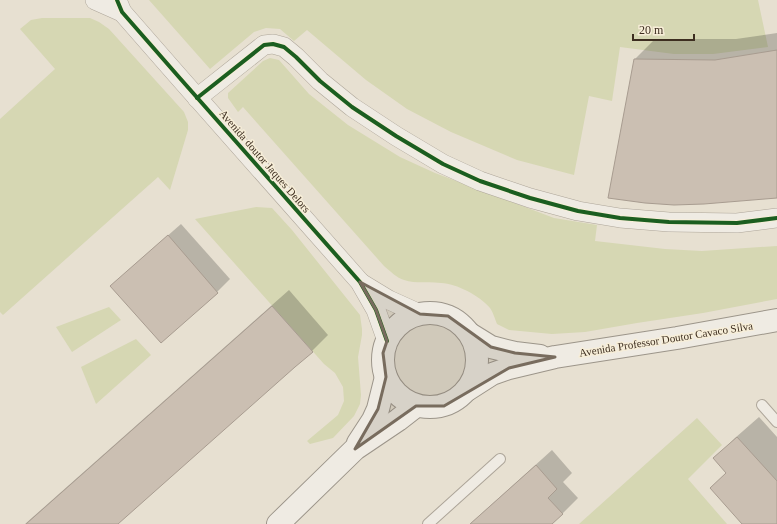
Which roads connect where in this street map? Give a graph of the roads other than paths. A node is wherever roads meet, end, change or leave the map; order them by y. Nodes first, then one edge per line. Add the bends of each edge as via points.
1 (95, 0) edge
2 (120, 6) edge
3 (197, 98) junction
4 (777, 218) edge
5 (360, 282) junction
6 (420, 314) junction
7 (777, 320) edge
8 (470, 334) junction
9 (387, 341) junction
10 (555, 357) junction
11 (386, 377) junction
12 (467, 390) junction
13 (762, 405) dead end
14 (416, 406) junction
15 (777, 422) edge
16 (355, 449) junction
17 (500, 460) dead end
18 (278, 524) edge
19 (428, 524) edge

1 - 2 street
2 - 3 street, Avenida doutor Jaques Delors
3 - 4 street via 264,45 273,44 284,47 296,56 320,81 352,107 443,164 480,182 578,211 620,218 736,223
3 - 5 street, Avenida doutor Jaques Delors
5 - 6 street, Avenida doutor Jaques Delors via 389,300
5 - 9 street, Avenida doutor Jaques Delors via 376,310
6 - 8 main road via 448,316 460,323
6 - 9 main road via 406,319
7 - 10 main road, Avenida Professor Doutor Cavaco Silva
8 - 10 main road, Avenida Professor Doutor Cavaco Silva via 491,346 515,353
8 - 12 main road via 476,348 478,363
9 - 11 main road via 383,353
10 - 12 main road, Avenida Professor Doutor Cavaco Silva via 492,374
11 - 14 main road via 398,395
11 - 16 main road via 378,409
12 - 14 main road via 457,400 444,406
13 - 15 lane
14 - 16 main road
16 - 18 main road
17 - 19 lane

